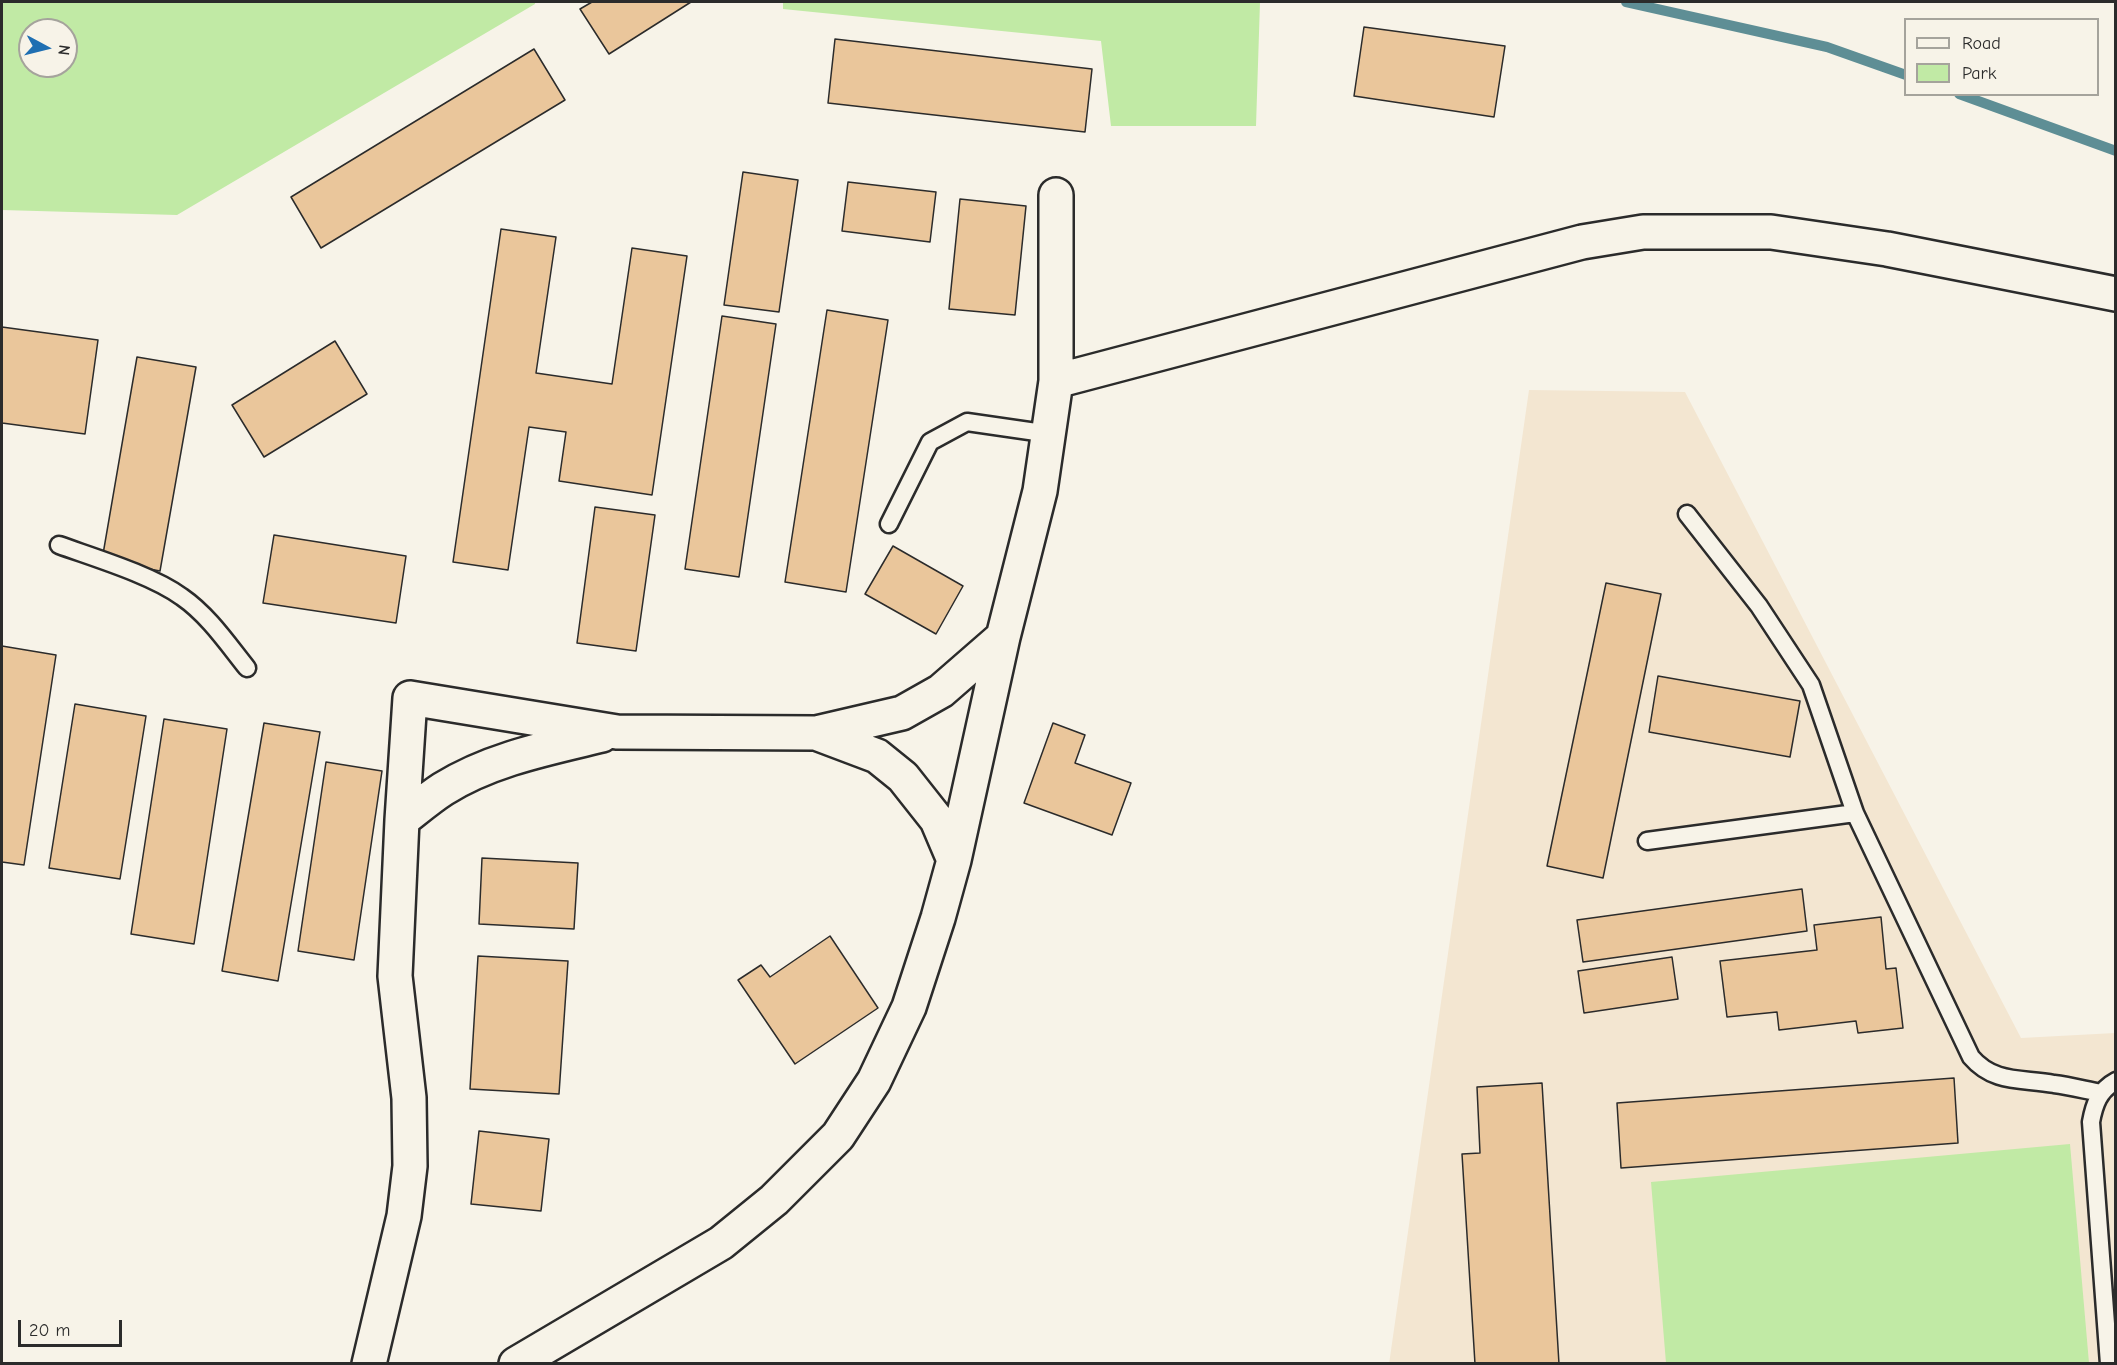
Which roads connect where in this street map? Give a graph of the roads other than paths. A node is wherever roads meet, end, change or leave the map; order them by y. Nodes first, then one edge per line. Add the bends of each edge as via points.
1 (1056, 195) dead end
2 (2115, 294) edge
3 (1056, 381) junction
4 (1050, 434) junction
5 (1687, 514) dead end
6 (889, 524) dead end
7 (59, 545) dead end
8 (1003, 637) junction
9 (247, 668) dead end
10 (616, 732) junction
11 (816, 733) junction
12 (1855, 813) junction
13 (402, 820) junction
14 (1647, 841) dead end
15 (954, 860) junction
16 (2115, 1081) edge
17 (2101, 1093) junction
18 (369, 1364) edge
19 (516, 1364) edge
20 (2109, 1364) edge

1 - 3 street
2 - 3 street via 1887,249 1771,232 1644,232 1581,242
3 - 4 street
4 - 6 lane via 967,422 930,442
4 - 8 street via 1040,491
5 - 12 lane via 1759,606 1811,686
7 - 9 lane via 147,578 181,596 206,617
8 - 11 street via 940,691 902,712
8 - 15 street
10 - 11 street
10 - 13 street via 527,753 487,767 444,789
10 - 13 street via 410,698
11 - 15 street via 877,756 903,777 937,820
12 - 14 lane
12 - 17 lane via 1971,1057 1981,1068 1999,1077
13 - 18 street via 395,976 409,1098 410,1166 404,1216
15 - 19 street via 909,1007 874,1081 838,1136 774,1200 721,1243
16 - 17 lane
17 - 20 lane via 2091,1122

